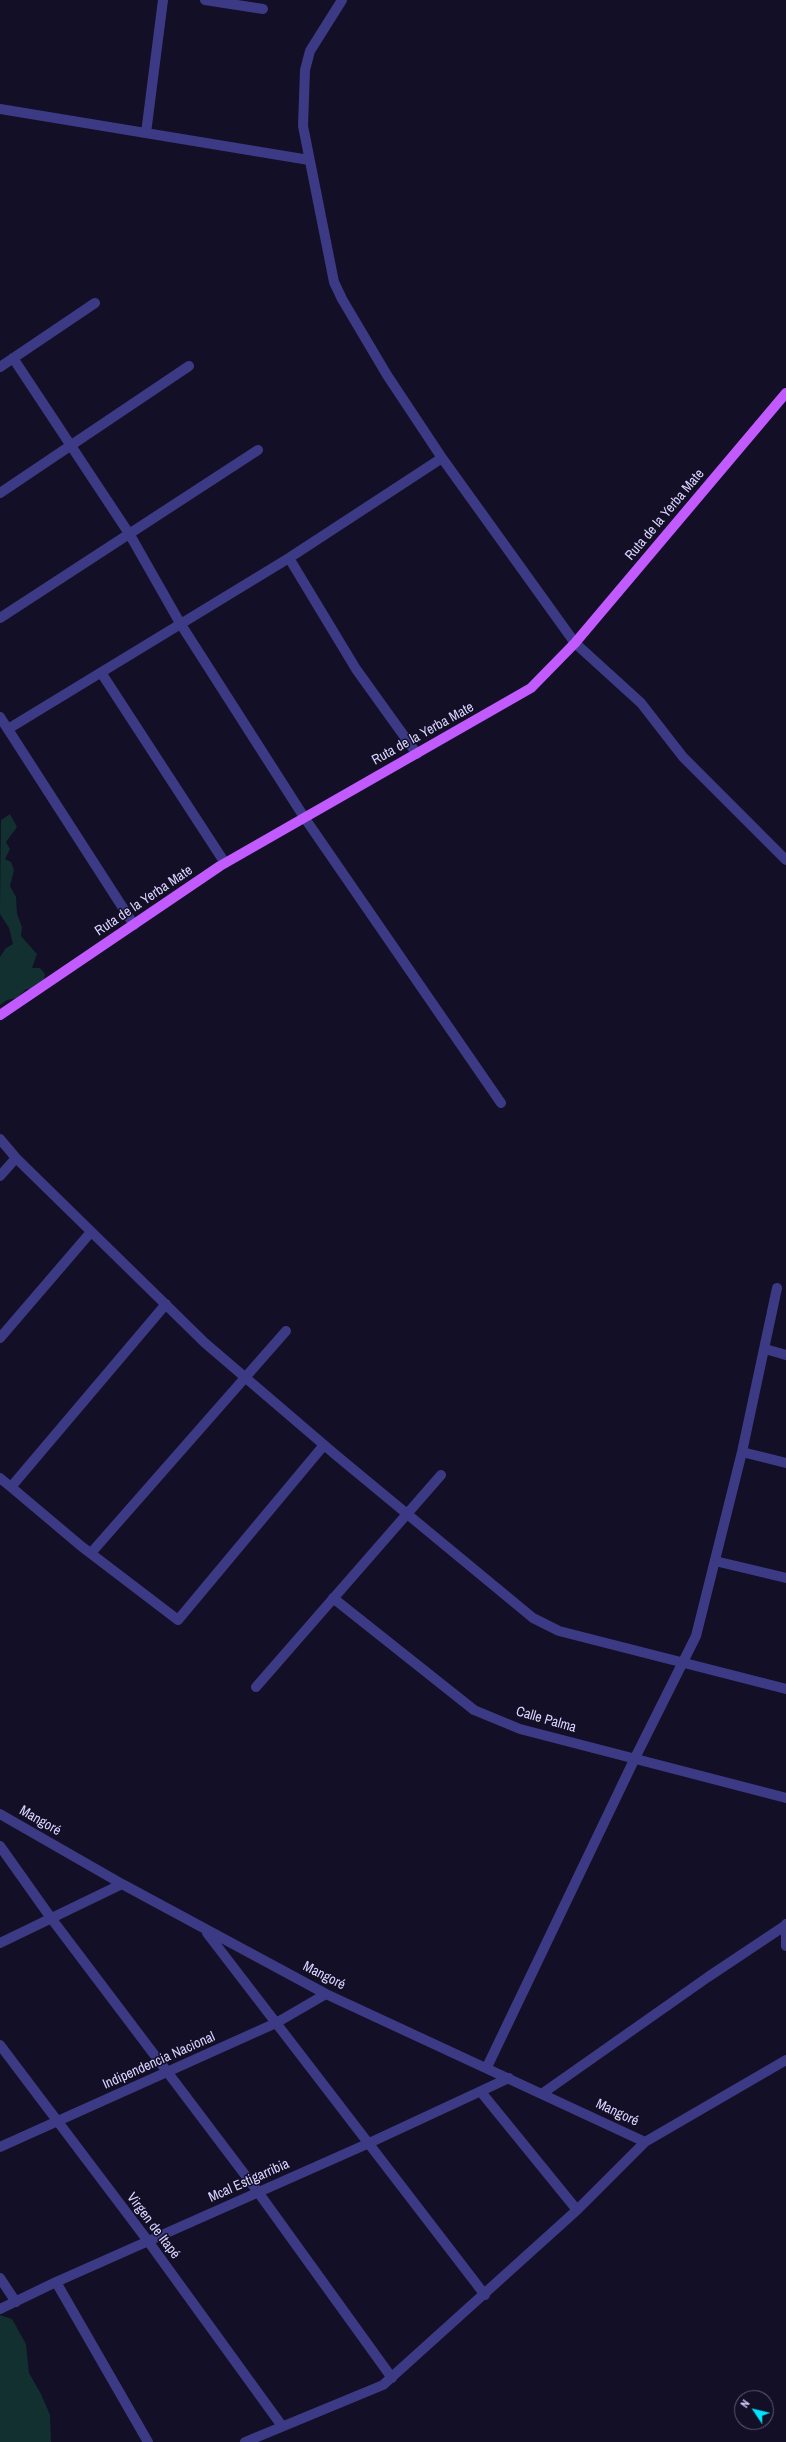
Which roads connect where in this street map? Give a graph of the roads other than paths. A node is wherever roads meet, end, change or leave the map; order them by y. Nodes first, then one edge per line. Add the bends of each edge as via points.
1 (163, 0) edge
2 (205, 0) edge
3 (342, 0) edge
4 (263, 9) dead end
5 (0, 109) edge
6 (146, 133) junction
7 (309, 160) junction
8 (96, 302) dead end
9 (13, 358) junction
10 (189, 366) dead end
11 (0, 367) edge
12 (786, 393) edge
13 (72, 446) junction
14 (258, 450) dead end
15 (442, 458) junction
16 (0, 493) edge
17 (130, 535) junction
18 (289, 558) junction
19 (0, 618) edge
20 (180, 623) junction
21 (575, 642) junction
22 (102, 674) junction
23 (0, 717) edge
24 (8, 729) junction
25 (416, 754) junction
26 (304, 817) junction
27 (786, 860) edge
28 (225, 863) junction
29 (134, 925) junction
30 (0, 1015) edge
31 (501, 1103) dead end
32 (0, 1139) edge
33 (16, 1158) junction
34 (0, 1176) edge
35 (91, 1232) junction
36 (777, 1288) dead end
37 (166, 1304) junction
38 (286, 1331) dead end
39 (0, 1338) edge
40 (765, 1349) junction
41 (786, 1354) edge
42 (245, 1377) junction
43 (324, 1445) junction
44 (742, 1452) junction
45 (786, 1463) edge
46 (442, 1475) dead end
47 (0, 1478) edge
48 (11, 1487) junction
49 (407, 1514) junction
50 (91, 1553) junction
51 (715, 1561) junction
52 (786, 1578) edge
53 (333, 1598) junction
54 (682, 1664) junction
55 (256, 1687) dead end
56 (786, 1689) edge
57 (635, 1758) junction
58 (786, 1798) edge
59 (0, 1814) edge
60 (0, 1846) edge
61 (122, 1884) junction
62 (51, 1918) junction
63 (786, 1925) edge
64 (204, 1930) junction
65 (0, 1943) edge
66 (786, 1946) edge
67 (326, 1994) junction
68 (276, 2023) junction
69 (0, 2045) edge
70 (786, 2060) edge
71 (487, 2068) junction
72 (169, 2071) junction
73 (509, 2078) junction
74 (481, 2092) junction
75 (543, 2094) junction
76 (57, 2123) junction
77 (646, 2142) junction
78 (368, 2144) junction
79 (0, 2147) edge
80 (258, 2192) junction
81 (577, 2210) junction
82 (148, 2241) junction
83 (0, 2278) edge
84 (56, 2282) junction
85 (485, 2295) junction
86 (16, 2302) junction
87 (0, 2309) edge
88 (392, 2378) junction
89 (282, 2426) junction
90 (148, 2442) edge
91 (245, 2442) edge

1 - 6 street
2 - 4 street
3 - 7 street via 310,51 305,70 303,126
5 - 6 street
6 - 7 street
7 - 15 street via 334,282 387,375
8 - 9 street
9 - 11 street
9 - 13 street
10 - 13 street
12 - 21 main road, Ruta de la Yerba Mate
13 - 16 street
13 - 17 street
14 - 17 street
15 - 18 street
15 - 21 street
17 - 19 street
17 - 20 street
18 - 20 street
18 - 25 street via 356,669
20 - 22 street
20 - 26 street
21 - 25 main road, Ruta de la Yerba Mate via 542,679 526,692
21 - 27 street via 641,703 683,756
22 - 24 street
22 - 28 street
23 - 24 street
24 - 29 street
25 - 26 main road, Ruta de la Yerba Mate
26 - 28 main road, Ruta de la Yerba Mate
26 - 31 street
28 - 29 main road, Ruta de la Yerba Mate
29 - 30 main road, Ruta de la Yerba Mate
32 - 33 street
33 - 34 street
33 - 35 street
35 - 37 street
35 - 39 street
36 - 40 street
37 - 42 street via 205,1343
37 - 48 street
38 - 42 street
40 - 41 street
40 - 44 street
42 - 43 street
42 - 50 street
43 - 49 street
43 - 50 street via 178,1620
44 - 45 street
44 - 51 street
46 - 49 street
47 - 48 street
48 - 50 street
49 - 53 street
49 - 54 street via 533,1618 559,1631
51 - 52 street
51 - 54 street via 696,1636
53 - 55 street
53 - 57 street, Calle Palma via 474,1710 520,1729
54 - 56 street
54 - 57 street
57 - 58 street, Calle Palma
57 - 71 street
59 - 61 street, Mangoré
60 - 62 street
61 - 62 street
61 - 64 street, Mangoré
62 - 65 street
62 - 72 street
63 - 66 street
63 - 75 street
64 - 67 street, Mangoré
64 - 68 street
67 - 68 street, Indipendencia Nacional
67 - 71 street, Mangoré
68 - 72 street, Indipendencia Nacional
68 - 78 street
69 - 76 street, Virgen de Itapé
70 - 77 street
71 - 73 street, Mangoré
72 - 76 street, Indipendencia Nacional
72 - 80 street
73 - 74 street, Mcal Estigarribia
73 - 75 street, Mangoré
74 - 78 street, Mcal Estigarribia
74 - 81 street
75 - 77 street, Mangoré
76 - 79 street, Indipendencia Nacional
76 - 82 street, Virgen de Itapé
77 - 81 street
78 - 80 street, Mcal Estigarribia
78 - 85 street
80 - 82 street, Mcal Estigarribia
80 - 88 street
81 - 85 street
82 - 84 street, Mcal Estigarribia
82 - 89 street, Virgen de Itapé
83 - 86 street
84 - 86 street, Mcal Estigarribia
84 - 90 street
85 - 88 street
86 - 87 street, Mcal Estigarribia
88 - 89 street via 383,2385
89 - 91 street

